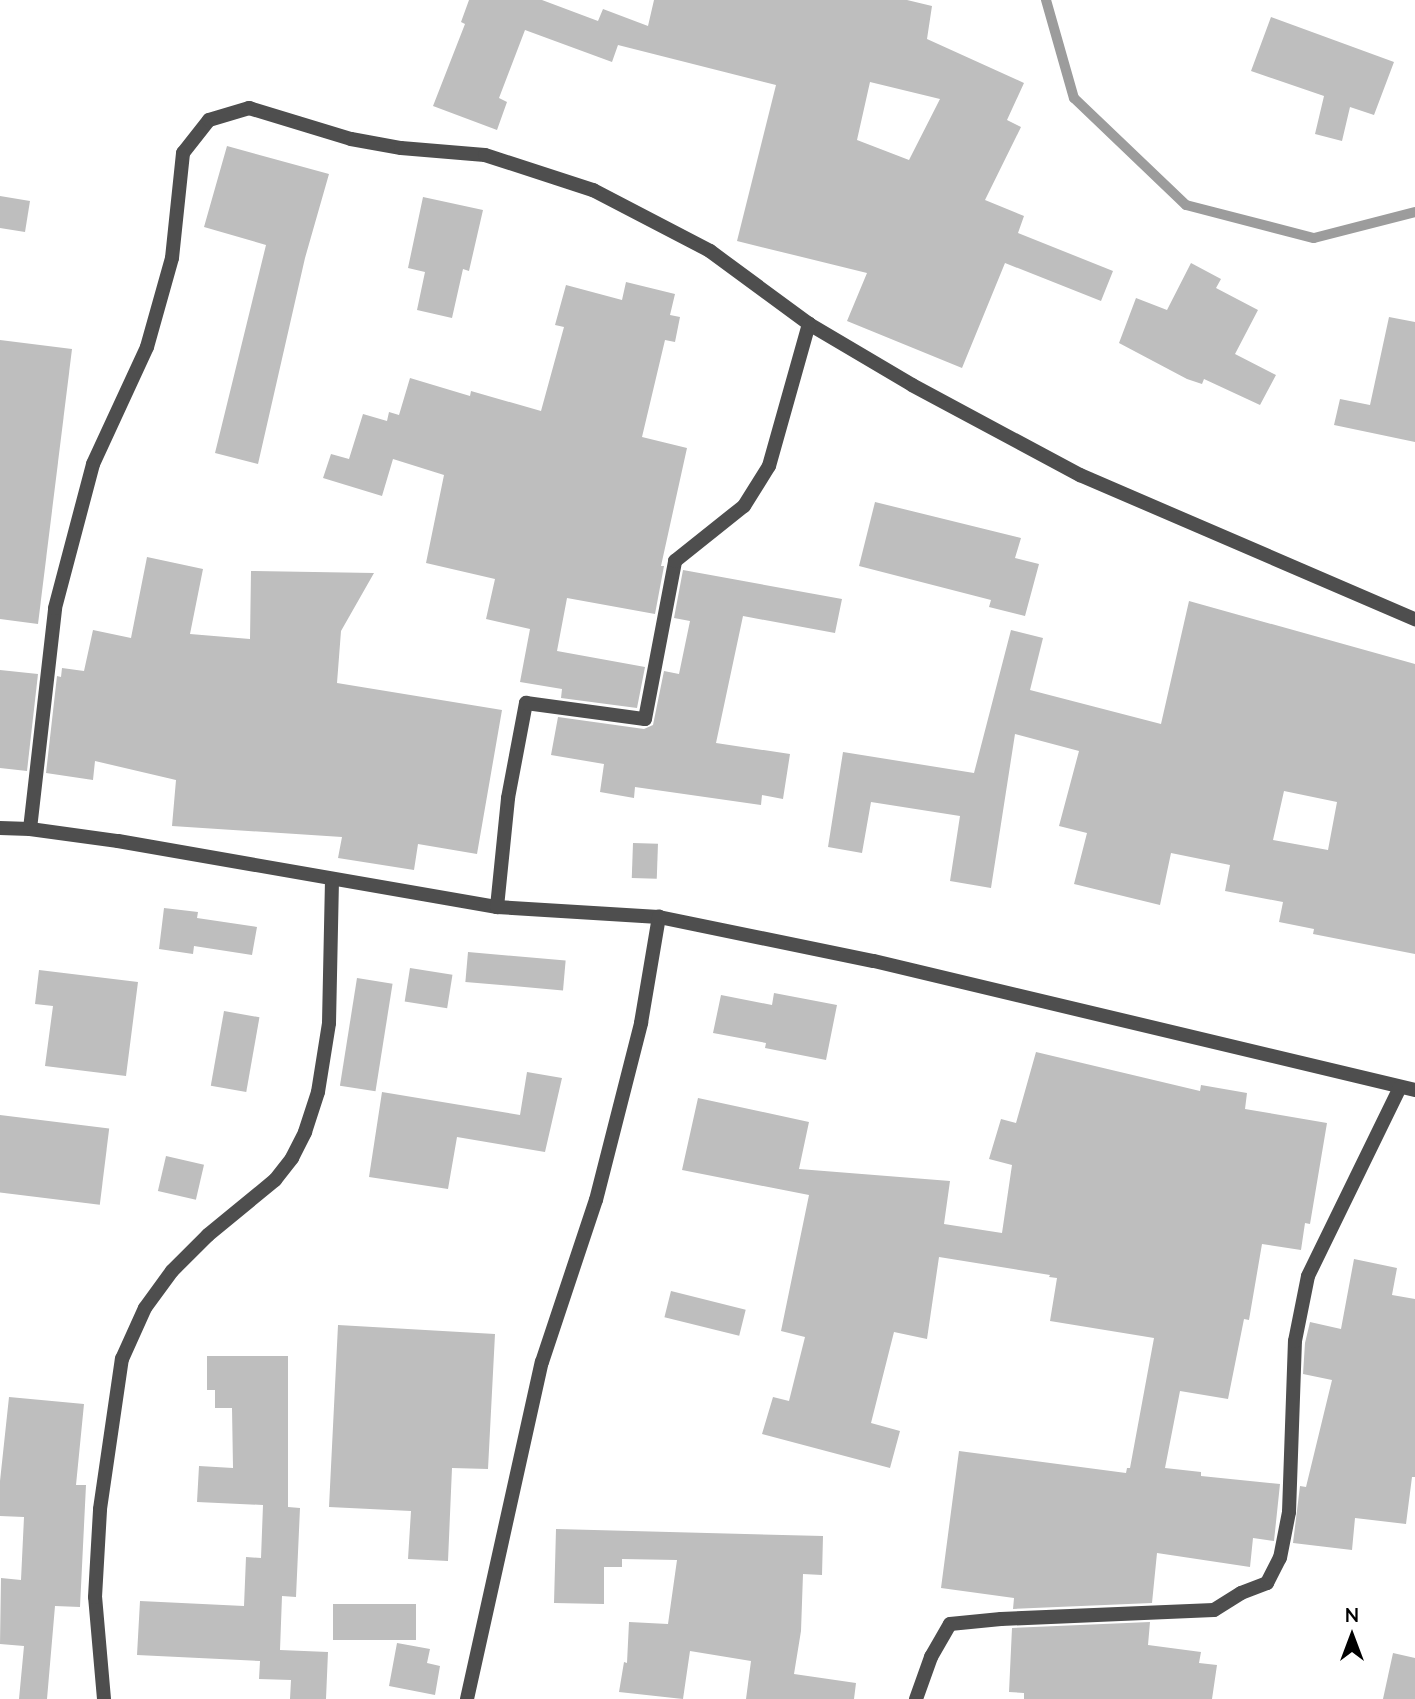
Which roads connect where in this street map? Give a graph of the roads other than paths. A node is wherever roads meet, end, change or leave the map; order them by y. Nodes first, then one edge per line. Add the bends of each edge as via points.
1 (809, 324) junction
2 (1415, 619) edge
3 (0, 828) edge
4 (30, 829) junction
5 (332, 880) junction
6 (497, 907) junction
7 (659, 917) junction
8 (1400, 1087) junction
9 (1415, 1090) edge
10 (104, 1699) edge
11 (467, 1699) edge
12 (916, 1699) edge

1 - 2 street via 1080,475
1 - 4 street via 710,251 593,190 485,155 351,139 249,108 209,120 183,153 172,258 147,347 93,464 55,608
1 - 6 street via 769,466 744,506 675,561 645,719 526,703
3 - 4 street
4 - 5 street
5 - 6 street
5 - 10 street via 329,1023 318,1092 305,1132 275,1180 172,1271 145,1308 122,1359 100,1509 95,1597
6 - 7 street
7 - 8 street via 874,961
7 - 11 street via 641,1023 596,1200 542,1362
8 - 9 street
8 - 12 street via 1308,1276 1295,1341 1289,1512 1280,1558 1267,1583 1214,1610 950,1625

